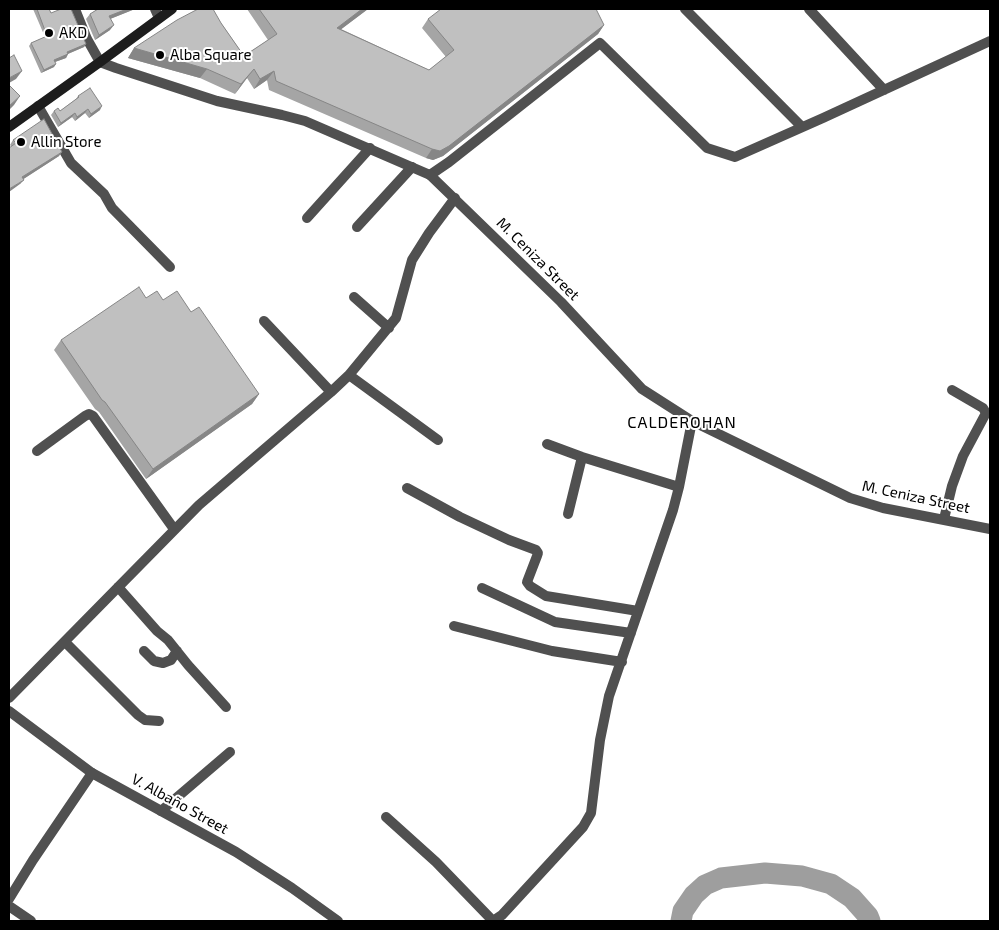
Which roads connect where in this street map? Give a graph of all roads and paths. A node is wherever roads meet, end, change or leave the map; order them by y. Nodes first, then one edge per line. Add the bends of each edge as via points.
1 (75, 9) edge
2 (172, 9) edge
3 (685, 9) edge
4 (809, 9) edge
5 (157, 13) edge
6 (990, 41) edge
7 (100, 62) junction
8 (884, 90) junction
9 (38, 106) junction
10 (9, 127) edge
11 (802, 127) junction
12 (370, 148) junction
13 (412, 167) junction
14 (430, 175) junction
15 (455, 198) junction
16 (307, 218) dead end
17 (357, 227) dead end
18 (170, 266) dead end
19 (354, 297) dead end
20 (264, 321) dead end
21 (389, 328) junction
22 (349, 375) junction
23 (952, 390) dead end
24 (331, 392) junction
25 (692, 421) junction
26 (438, 440) dead end
27 (547, 444) dead end
28 (37, 452) dead end
29 (582, 457) junction
30 (679, 487) junction
31 (407, 488) dead end
32 (568, 514) dead end
33 (944, 520) junction
34 (174, 529) junction
35 (990, 529) edge
36 (118, 587) junction
37 (482, 588) dead end
38 (638, 611) junction
39 (454, 626) dead end
40 (631, 633) junction
41 (65, 642) junction
42 (144, 651) dead end
43 (177, 651) junction
44 (622, 662) junction
45 (9, 698) edge
46 (226, 707) dead end
47 (9, 711) edge
48 (159, 721) dead end
49 (230, 752) dead end
50 (92, 773) junction
51 (161, 811) junction
52 (386, 817) dead end
53 (9, 899) edge
54 (9, 906) edge
55 (31, 921) edge
56 (338, 921) edge
57 (493, 921) edge

1 - 7 street
2 - 5 main road
3 - 11 street
4 - 8 street
5 - 7 main road
6 - 8 street
7 - 9 main road
7 - 12 street, M. Ceniza Street via 217,101 305,121
8 - 11 street
9 - 10 main road
9 - 18 street via 71,163
11 - 14 street via 734,157 707,148 600,43
12 - 13 street, M. Ceniza Street
12 - 16 street
13 - 14 street, M. Ceniza Street
13 - 17 street
14 - 15 street, M. Ceniza Street
15 - 21 street via 412,260 396,318
15 - 25 street, M. Ceniza Street via 561,302 642,389
19 - 21 street
20 - 24 street
21 - 22 street
22 - 24 street
22 - 26 street
23 - 33 street via 983,408 986,414 962,456
24 - 34 street
25 - 30 street
25 - 33 street, M. Ceniza Street via 850,498
27 - 29 street
28 - 34 street via 89,414
29 - 30 street
29 - 32 street
30 - 38 street
31 - 38 street via 460,517 536,550 538,556 527,582 546,596
33 - 35 street, M. Ceniza Street
34 - 36 street
36 - 41 street
36 - 43 street
37 - 40 street via 555,622
38 - 40 street
39 - 44 street via 552,651
40 - 44 street
41 - 45 street
41 - 48 street via 138,715 145,720
42 - 43 street via 154,661 163,663 171,660
43 - 46 street
44 - 57 street via 609,696 591,813 583,827
47 - 50 street, V. Albaño Street
49 - 51 street
50 - 51 street, V. Albaño Street
50 - 53 street
51 - 56 street, V. Albaño Street via 236,852
52 - 57 street via 436,862
54 - 55 street

